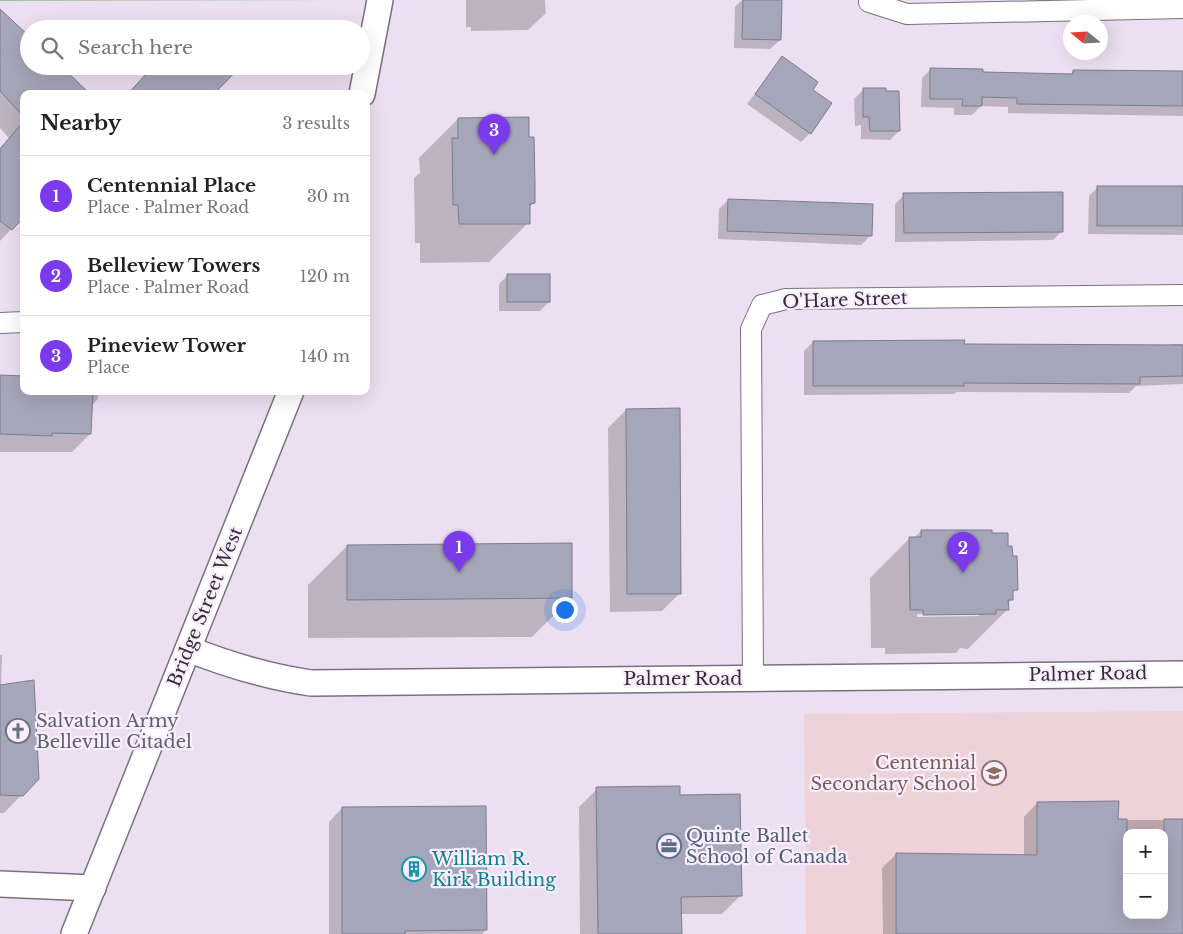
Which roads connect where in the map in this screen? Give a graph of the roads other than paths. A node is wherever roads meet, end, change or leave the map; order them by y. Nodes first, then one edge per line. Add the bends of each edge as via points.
1 (380, 0) edge
2 (869, 0) edge
3 (1183, 8) edge
4 (370, 52) edge
5 (366, 75) edge
6 (363, 90) edge
7 (1183, 295) edge
8 (20, 322) edge
9 (0, 323) edge
10 (289, 395) edge
11 (188, 649) junction
12 (1183, 674) edge
13 (753, 678) junction
14 (0, 884) edge
15 (93, 888) junction
16 (74, 934) edge

1 - 4 street
2 - 3 street via 907,14
5 - 6 street
7 - 13 street, O'Hare Street via 786,299 762,306 751,329
8 - 9 street
10 - 11 street, Bridge Street West
11 - 13 street, Palmer Road via 231,666 311,683
11 - 15 street, Bridge Street West
12 - 13 street, Palmer Road
14 - 15 street
15 - 16 street, Bridge Street West

